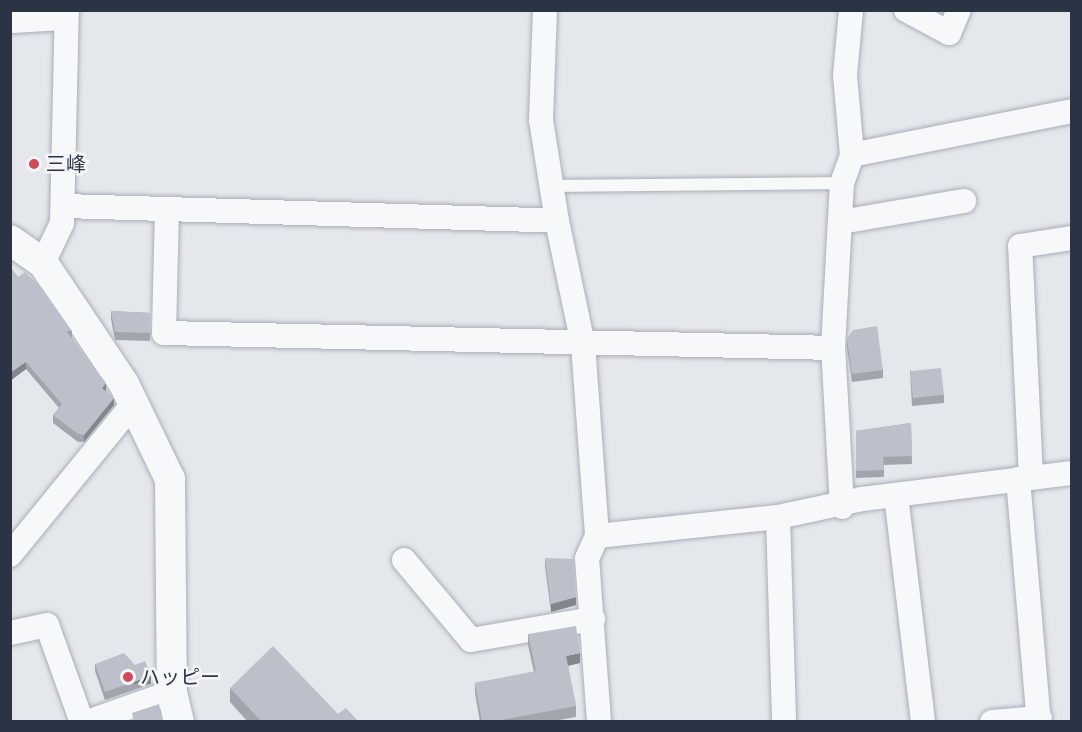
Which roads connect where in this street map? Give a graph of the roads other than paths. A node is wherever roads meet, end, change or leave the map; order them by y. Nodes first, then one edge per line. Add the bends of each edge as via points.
1 (545, 10) edge
2 (851, 10) edge
3 (906, 10) edge
4 (959, 10) edge
5 (67, 14) edge
6 (10, 21) edge
7 (1071, 111) edge
8 (852, 155) junction
9 (842, 183) junction
10 (554, 186) junction
11 (964, 201) dead end
12 (64, 206) junction
13 (167, 209) junction
14 (557, 221) junction
15 (841, 222) junction
16 (1071, 238) edge
17 (10, 240) edge
18 (43, 263) junction
19 (583, 344) junction
20 (833, 348) junction
21 (134, 403) junction
22 (1071, 473) edge
23 (1025, 478) junction
24 (896, 495) junction
25 (842, 507) junction
26 (778, 517) junction
27 (597, 536) junction
28 (10, 555) edge
29 (404, 560) dead end
30 (593, 619) junction
31 (10, 633) edge
32 (172, 692) junction
33 (1039, 720) edge
34 (82, 722) edge
35 (87, 722) edge
36 (179, 722) edge
37 (599, 722) edge
38 (784, 722) edge
39 (923, 722) edge
40 (992, 722) edge

1 - 10 street via 541,120
2 - 8 street via 845,75
3 - 4 street via 949,33
5 - 6 street
5 - 12 street
7 - 8 street
8 - 9 street
9 - 10 lane
9 - 15 street
10 - 14 street
11 - 15 street
12 - 13 street
12 - 18 street via 62,223
13 - 14 street
13 - 19 street via 164,333
14 - 19 street
15 - 20 street
16 - 23 street via 1020,246
17 - 18 street
18 - 21 street
19 - 20 street
19 - 27 street
20 - 25 street
21 - 28 street
21 - 32 street via 170,479
22 - 23 street
23 - 24 street
23 - 33 street
24 - 25 street
24 - 39 street
25 - 26 street
26 - 27 street
26 - 38 street
27 - 30 street via 587,558
29 - 30 street via 471,640
30 - 37 street
31 - 34 street via 47,625
32 - 35 street
32 - 36 street
33 - 40 street

